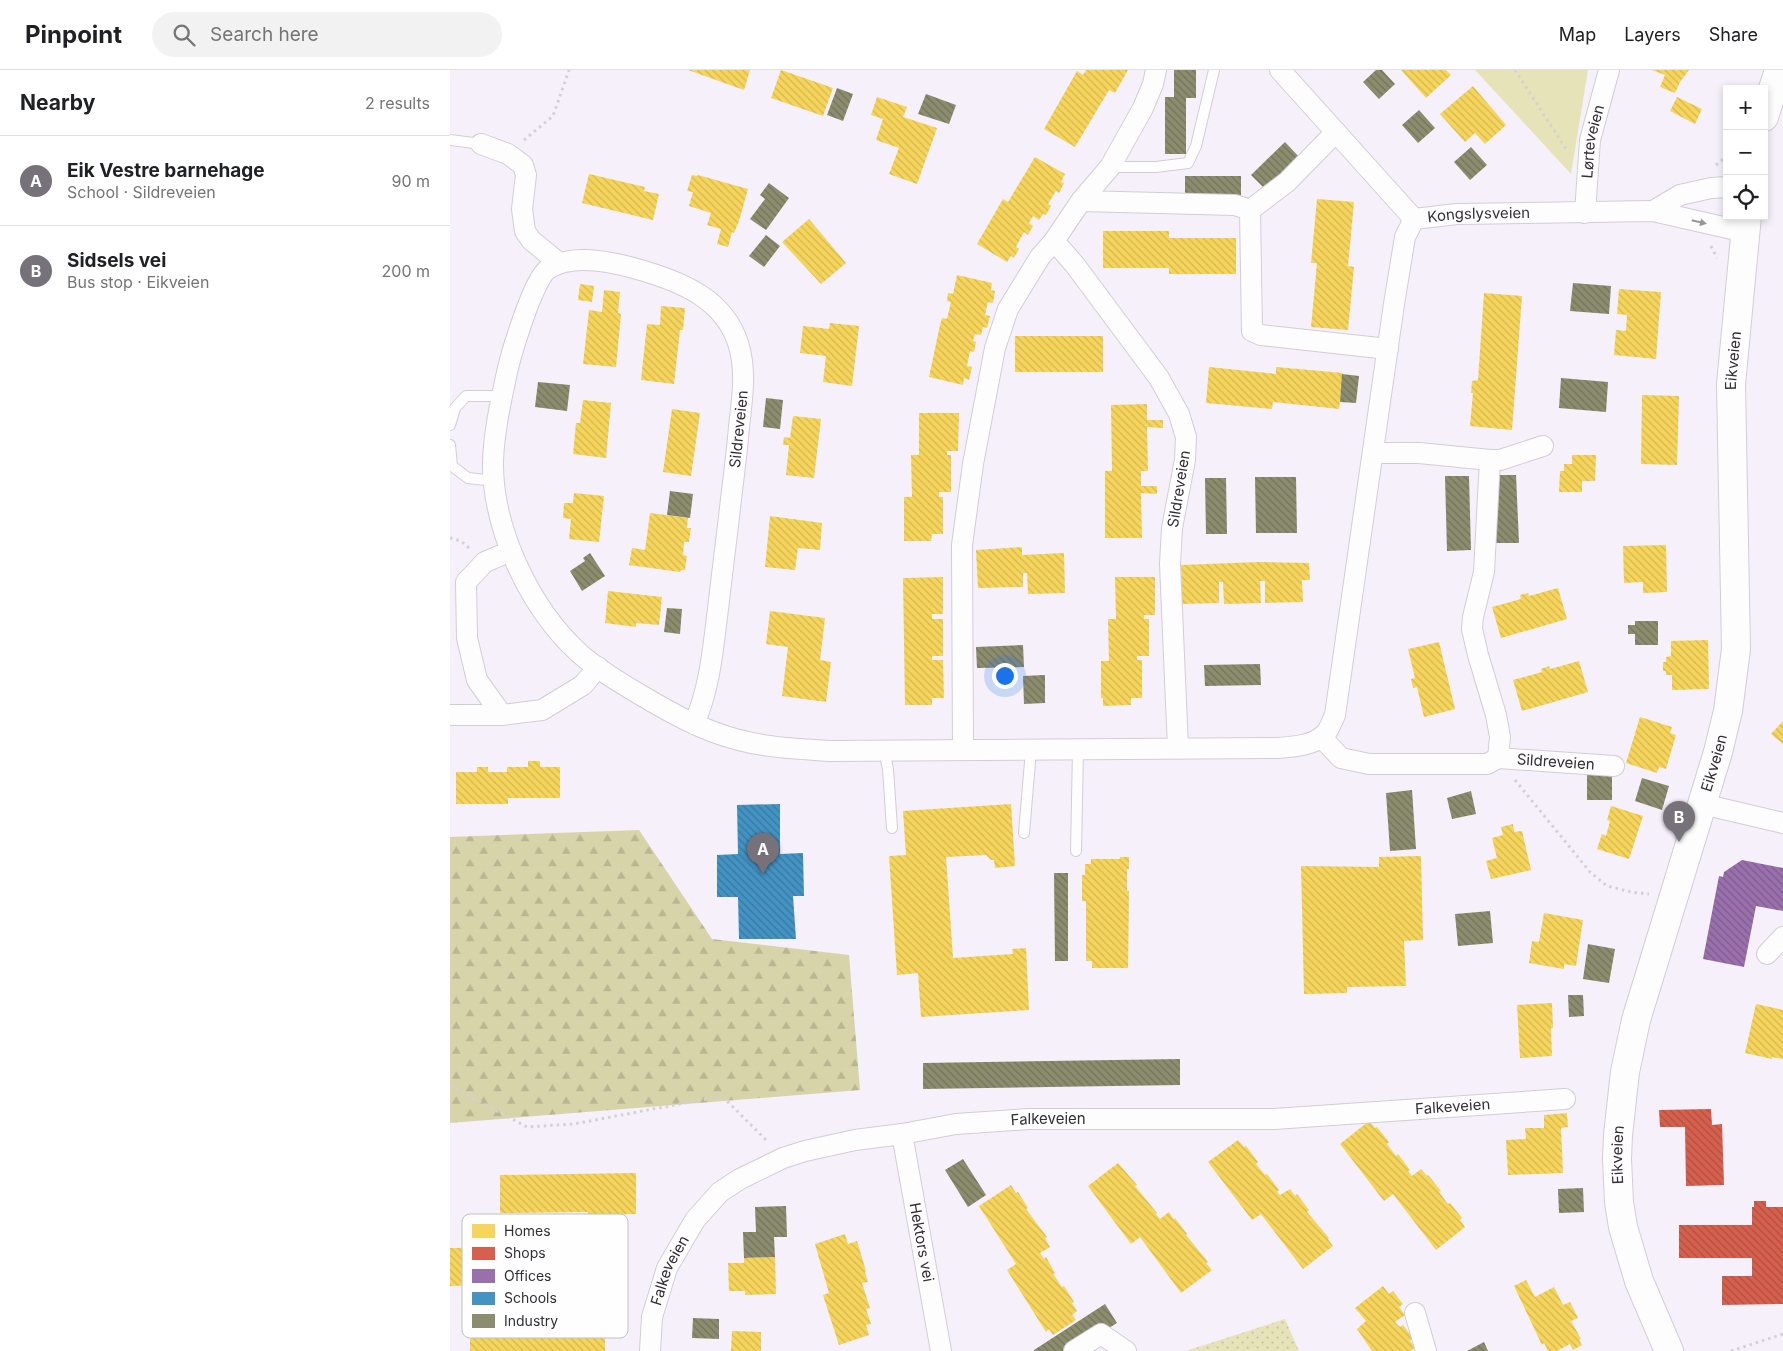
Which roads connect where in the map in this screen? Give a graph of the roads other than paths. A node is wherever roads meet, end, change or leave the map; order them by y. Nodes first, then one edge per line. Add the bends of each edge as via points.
1 (1156, 70) edge
2 (1214, 70) edge
3 (1280, 70) edge
4 (1609, 70) edge
5 (1779, 70) edge
6 (1768, 104) edge
7 (1336, 132) junction
8 (450, 140) edge
9 (481, 144) joint
10 (1110, 167) junction
11 (1719, 187) edge
12 (1080, 201) junction
13 (1250, 210) junction
14 (1653, 211) junction
15 (1585, 213) junction
16 (1414, 219) junction
17 (1746, 224) edge
18 (1054, 241) junction
19 (559, 263) junction
20 (1388, 349) junction
21 (502, 396) junction
22 (450, 425) edge
23 (450, 445) edge
24 (1543, 446) dead end
25 (1373, 453) junction
26 (1490, 460) junction
27 (495, 481) junction
28 (511, 551) junction
29 (598, 667) junction
30 (450, 714) edge
31 (502, 714) junction
32 (694, 724) junction
33 (1321, 737) junction
34 (1178, 748) junction
35 (963, 750) junction
36 (1032, 750) junction
37 (1078, 750) junction
38 (884, 751) junction
39 (1498, 758) junction
40 (1614, 766) dead end
41 (1702, 804) junction
42 (1783, 823) edge
43 (892, 828) dead end
44 (1024, 833) dead end
45 (1076, 852) dead end
46 (1783, 937) edge
47 (1767, 954) dead end
48 (1565, 1099) dead end
49 (902, 1134) junction
50 (1415, 1314) dead end
51 (650, 1351) edge
52 (941, 1351) edge
53 (1074, 1351) edge
54 (1126, 1351) edge
55 (1426, 1351) edge
56 (1670, 1351) edge

1 - 10 street via 1143,108
2 - 10 lane via 1196,146 1188,163
3 - 7 street, Kongslysveien
4 - 15 street, Lørteveien via 1590,140
5 - 6 main road
7 - 13 street via 1286,182
7 - 16 street, Kongslysveien
8 - 9 lane
9 - 19 street via 508,154 523,164 526,175 522,209 525,231
10 - 12 street
11 - 14 street, Kongslysveien via 1680,195
12 - 13 street via 1235,205
12 - 18 street
13 - 20 street via 1252,331 1261,335
14 - 15 street, Kongslysveien
14 -> 17 street, Kongslysveien via 1706,223
15 - 16 street, Kongslysveien via 1457,214
16 - 20 street via 1405,237
17 - 41 main road, Eikveien via 1731,384 1736,649 1728,711
18 - 34 street, Sildreveien via 1076,265 1159,378 1179,414 1186,437 1185,460 1172,528 1170,564
18 - 35 street via 1040,257 1008,309 995,348 973,464 962,545
19 - 21 street via 544,271 534,289 507,370
19 - 32 street, Sildreveien via 600,261 657,275 705,297 719,309 738,342 744,388 712,656 702,704
20 - 25 street
21 - 22 lane via 466,396 455,408
21 - 27 street via 493,463
23 - 27 lane via 452,466 468,478
24 - 26 street via 1500,460
25 - 26 street via 1419,452
25 - 33 street via 1335,715
26 - 39 street, Sildreveien via 1484,572 1472,629 1496,715 1500,737
27 - 28 street
28 - 29 street via 540,608 570,644
28 - 31 street via 485,562 466,582 467,638 477,680
29 - 31 street via 582,685 542,710
29 - 32 street
30 - 31 street
32 - 38 street via 736,740 761,745 830,751
33 - 34 street via 1299,746 1277,748
33 - 39 street, Sildreveien via 1341,758 1369,764 1488,764
34 - 37 street
35 - 36 street
35 - 38 street
36 - 37 street
36 - 44 lane
37 - 45 lane
38 - 43 lane
39 - 40 street, Sildreveien
41 - 42 street
41 - 56 main road, Eikveien via 1636,1020 1625,1072 1617,1159 1619,1202 1626,1236 1639,1281
46 - 47 street
48 - 49 street, Falkeveien via 1274,1118 1029,1119 956,1124
49 - 51 street, Falkeveien via 855,1140 784,1158 720,1192 695,1220 667,1268 652,1317
49 - 52 street, Hektors vei
50 - 55 street
53 - 54 street via 1101,1334

